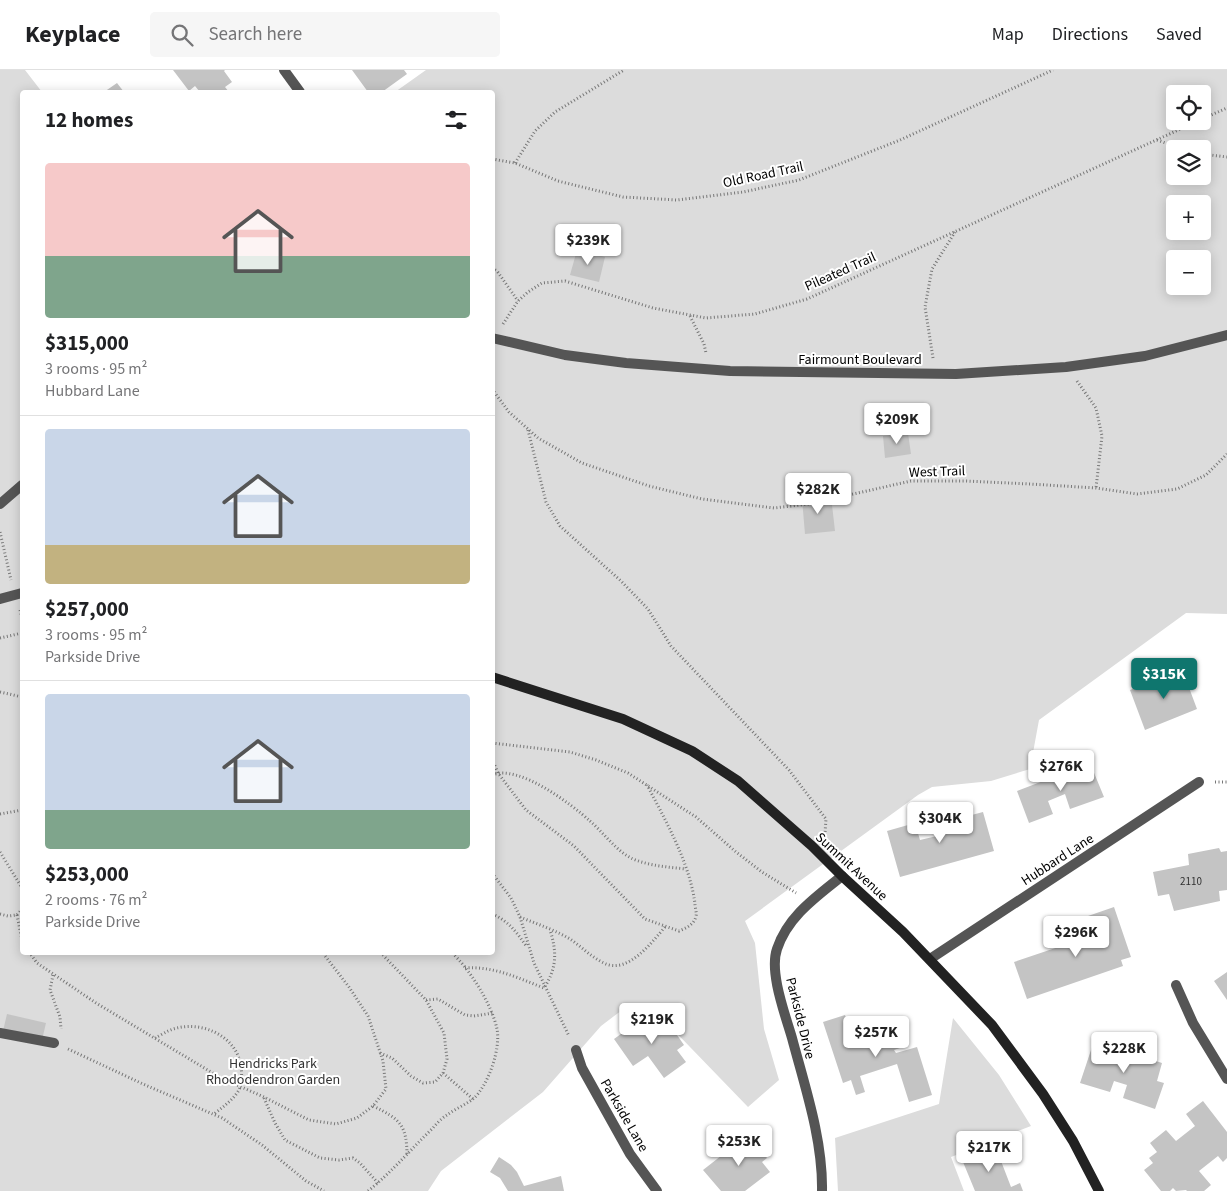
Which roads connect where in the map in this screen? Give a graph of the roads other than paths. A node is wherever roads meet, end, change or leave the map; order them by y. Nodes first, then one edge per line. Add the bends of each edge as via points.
1 (284, 70) edge
2 (299, 90) edge
3 (1227, 336) edge
4 (495, 339) edge
5 (20, 487) edge
6 (0, 504) edge
7 (19, 594) edge
8 (0, 599) edge
9 (495, 679) edge
10 (1199, 782) dead end
11 (842, 876) junction
12 (930, 959) junction
13 (1176, 985) dead end
14 (0, 1033) edge
15 (54, 1043) road end
16 (576, 1050) road end
17 (1227, 1079) edge
18 (657, 1191) edge
19 (822, 1191) edge
20 (1099, 1191) edge

1 - 2 street
3 - 4 street, Fairmount Boulevard via 1145,356 1066,367 956,374 814,373 626,363 565,355
5 - 6 street
7 - 8 street
9 - 11 street, Summit Avenue via 623,719 692,751 738,781
10 - 12 street, Hubbard Lane
11 - 12 street, Summit Avenue
11 - 19 street, Parkside Drive via 795,916 776,950 780,998 818,1142
12 - 20 street, Summit Avenue via 992,1025 1023,1065 1073,1142
13 - 17 street via 1193,1023
14 - 15 street
16 - 18 street, Parkside Lane via 582,1068 630,1154

